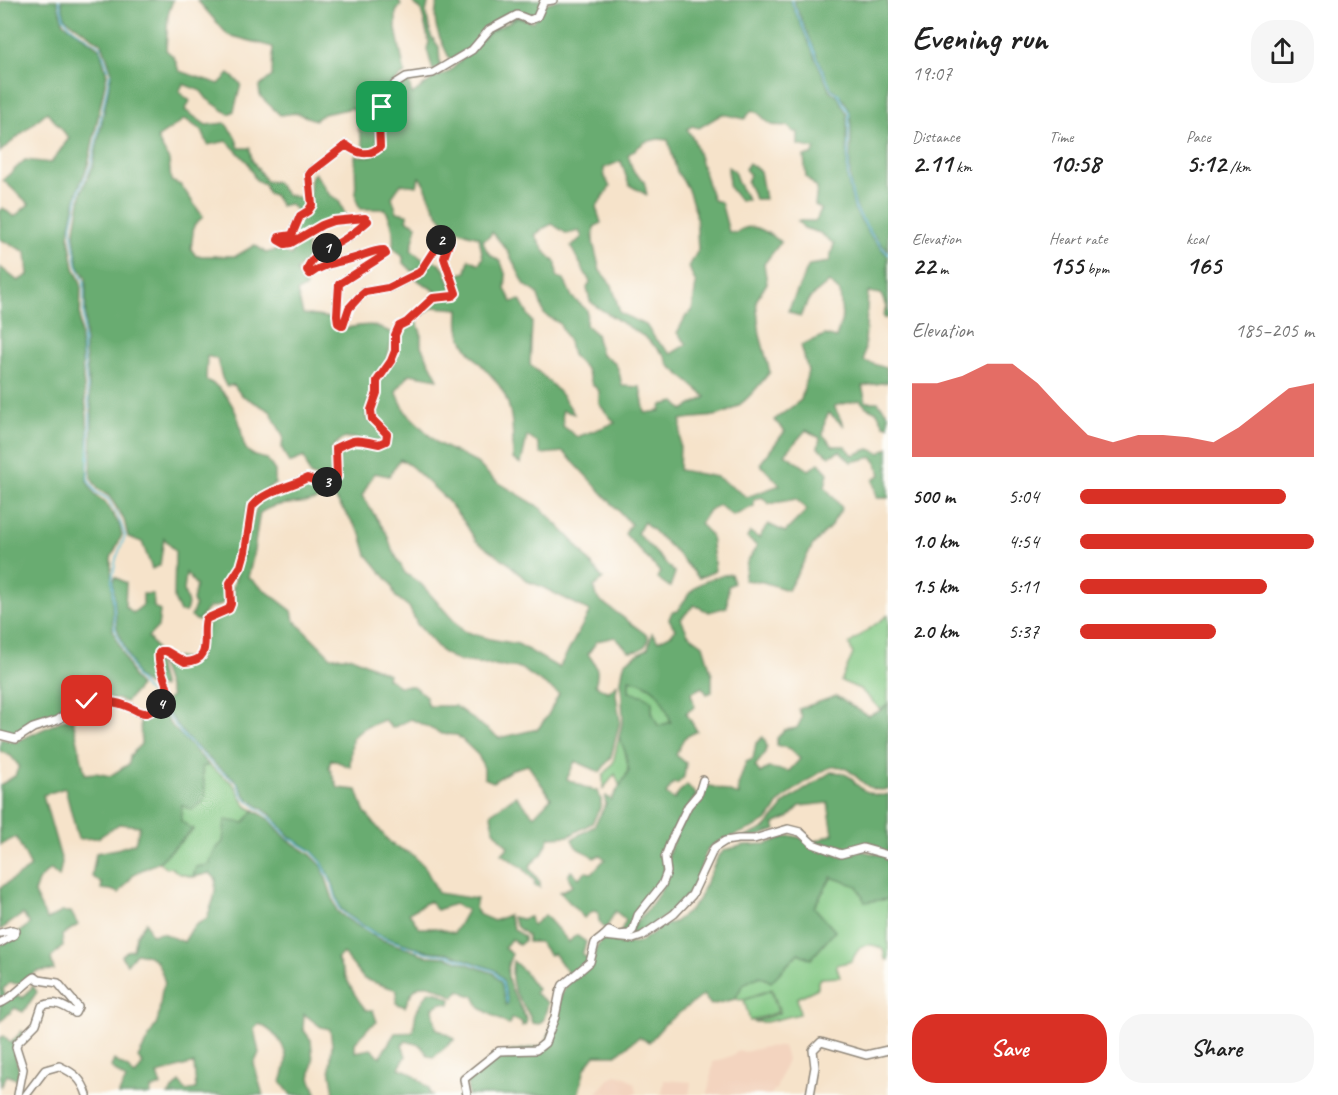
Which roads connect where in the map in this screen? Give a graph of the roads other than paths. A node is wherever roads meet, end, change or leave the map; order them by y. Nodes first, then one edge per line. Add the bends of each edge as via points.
1 (553, 0) edge
2 (0, 735) edge
3 (703, 780) dead end
4 (888, 855) edge
5 (0, 933) edge
6 (604, 936) junction
7 (0, 943) edge
8 (0, 1003) edge
9 (888, 1050) edge
10 (18, 1095) edge
11 (26, 1095) edge
12 (87, 1095) edge
13 (466, 1095) edge
14 (810, 1095) edge

1 - 2 street via 544,1 537,17 531,20 517,15 489,30 472,50 433,73 406,77 394,84 380,114 380,147 363,154 346,145 311,172 312,205 300,216 292,235 279,237 280,243 291,243 333,221 368,221 308,265 310,274 328,263 384,250 386,254 339,284 337,315 343,326 349,308 365,292 388,288 420,272 442,238 447,236 450,241 444,258 456,293 433,298 399,326 391,361 377,381 372,419 387,434 386,441 379,444 352,440 336,448 337,477 322,483 307,478 257,500 252,506 241,566 230,583 229,609 206,619 206,647 197,659 185,662 166,651 159,653 169,697 156,708 141,713 126,705 87,701 78,703 58,720 33,728 16,739
3 - 6 street via 670,841 662,885 638,915 629,934 609,931
4 - 6 street via 863,848 841,854 788,829 754,839 725,841 714,848 692,895 674,914 633,939
5 - 7 street via 16,931
6 - 13 street via 595,943 591,962 563,985 544,1043 536,1050 499,1052 465,1079
8 - 10 street via 35,977 58,983 78,1007 75,1012 55,1003 42,1006 36,1024 17,1043 23,1069
9 - 14 street via 866,1055 821,1042 813,1050 815,1067
11 - 12 street via 45,1070 58,1066 84,1083

